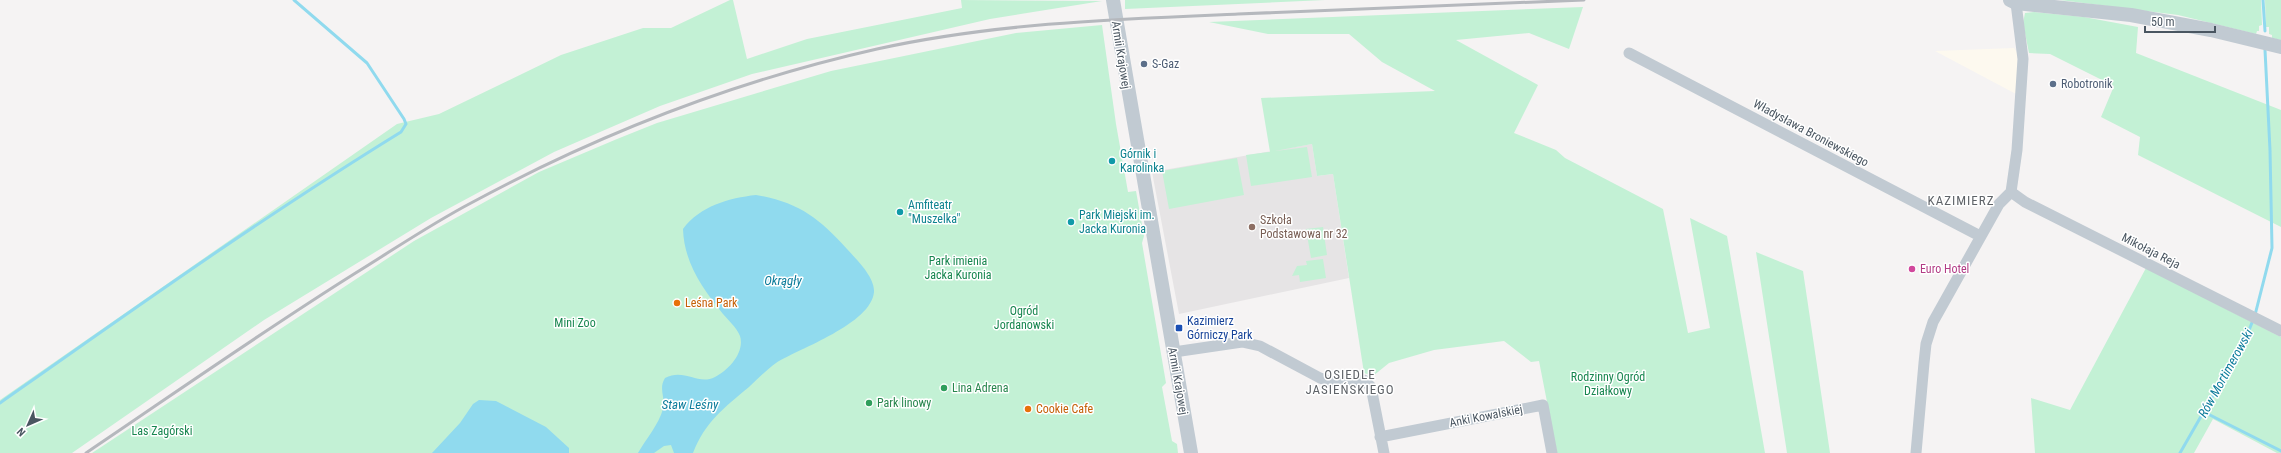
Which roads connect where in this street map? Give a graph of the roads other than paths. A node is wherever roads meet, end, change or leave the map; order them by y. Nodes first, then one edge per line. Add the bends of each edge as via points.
1 (1113, 0) edge
2 (2013, 1) edge
3 (2281, 47) edge
4 (1629, 53) dead end
5 (2011, 192) junction
6 (1980, 236) junction
7 (2281, 331) edge
8 (1174, 352) junction
9 (1380, 437) junction
10 (1191, 453) edge
11 (1384, 453) edge
12 (1552, 453) edge
13 (1916, 453) edge

1 - 8 street, Armii Krajowej
2 - 3 street via 2131,15 2211,30
2 - 5 street via 2023,59 2017,150
4 - 6 street, Władysława Broniewskiego
5 - 6 street via 1999,204
5 - 7 street, Mikołaja Reja via 2025,202
6 - 13 street via 1933,322 1926,344
8 - 9 street via 1242,342 1251,343 1332,382 1364,380 1371,387
8 - 10 street, Armii Krajowej
9 - 11 street
9 - 12 street, Anki Kowalskiej via 1543,405

